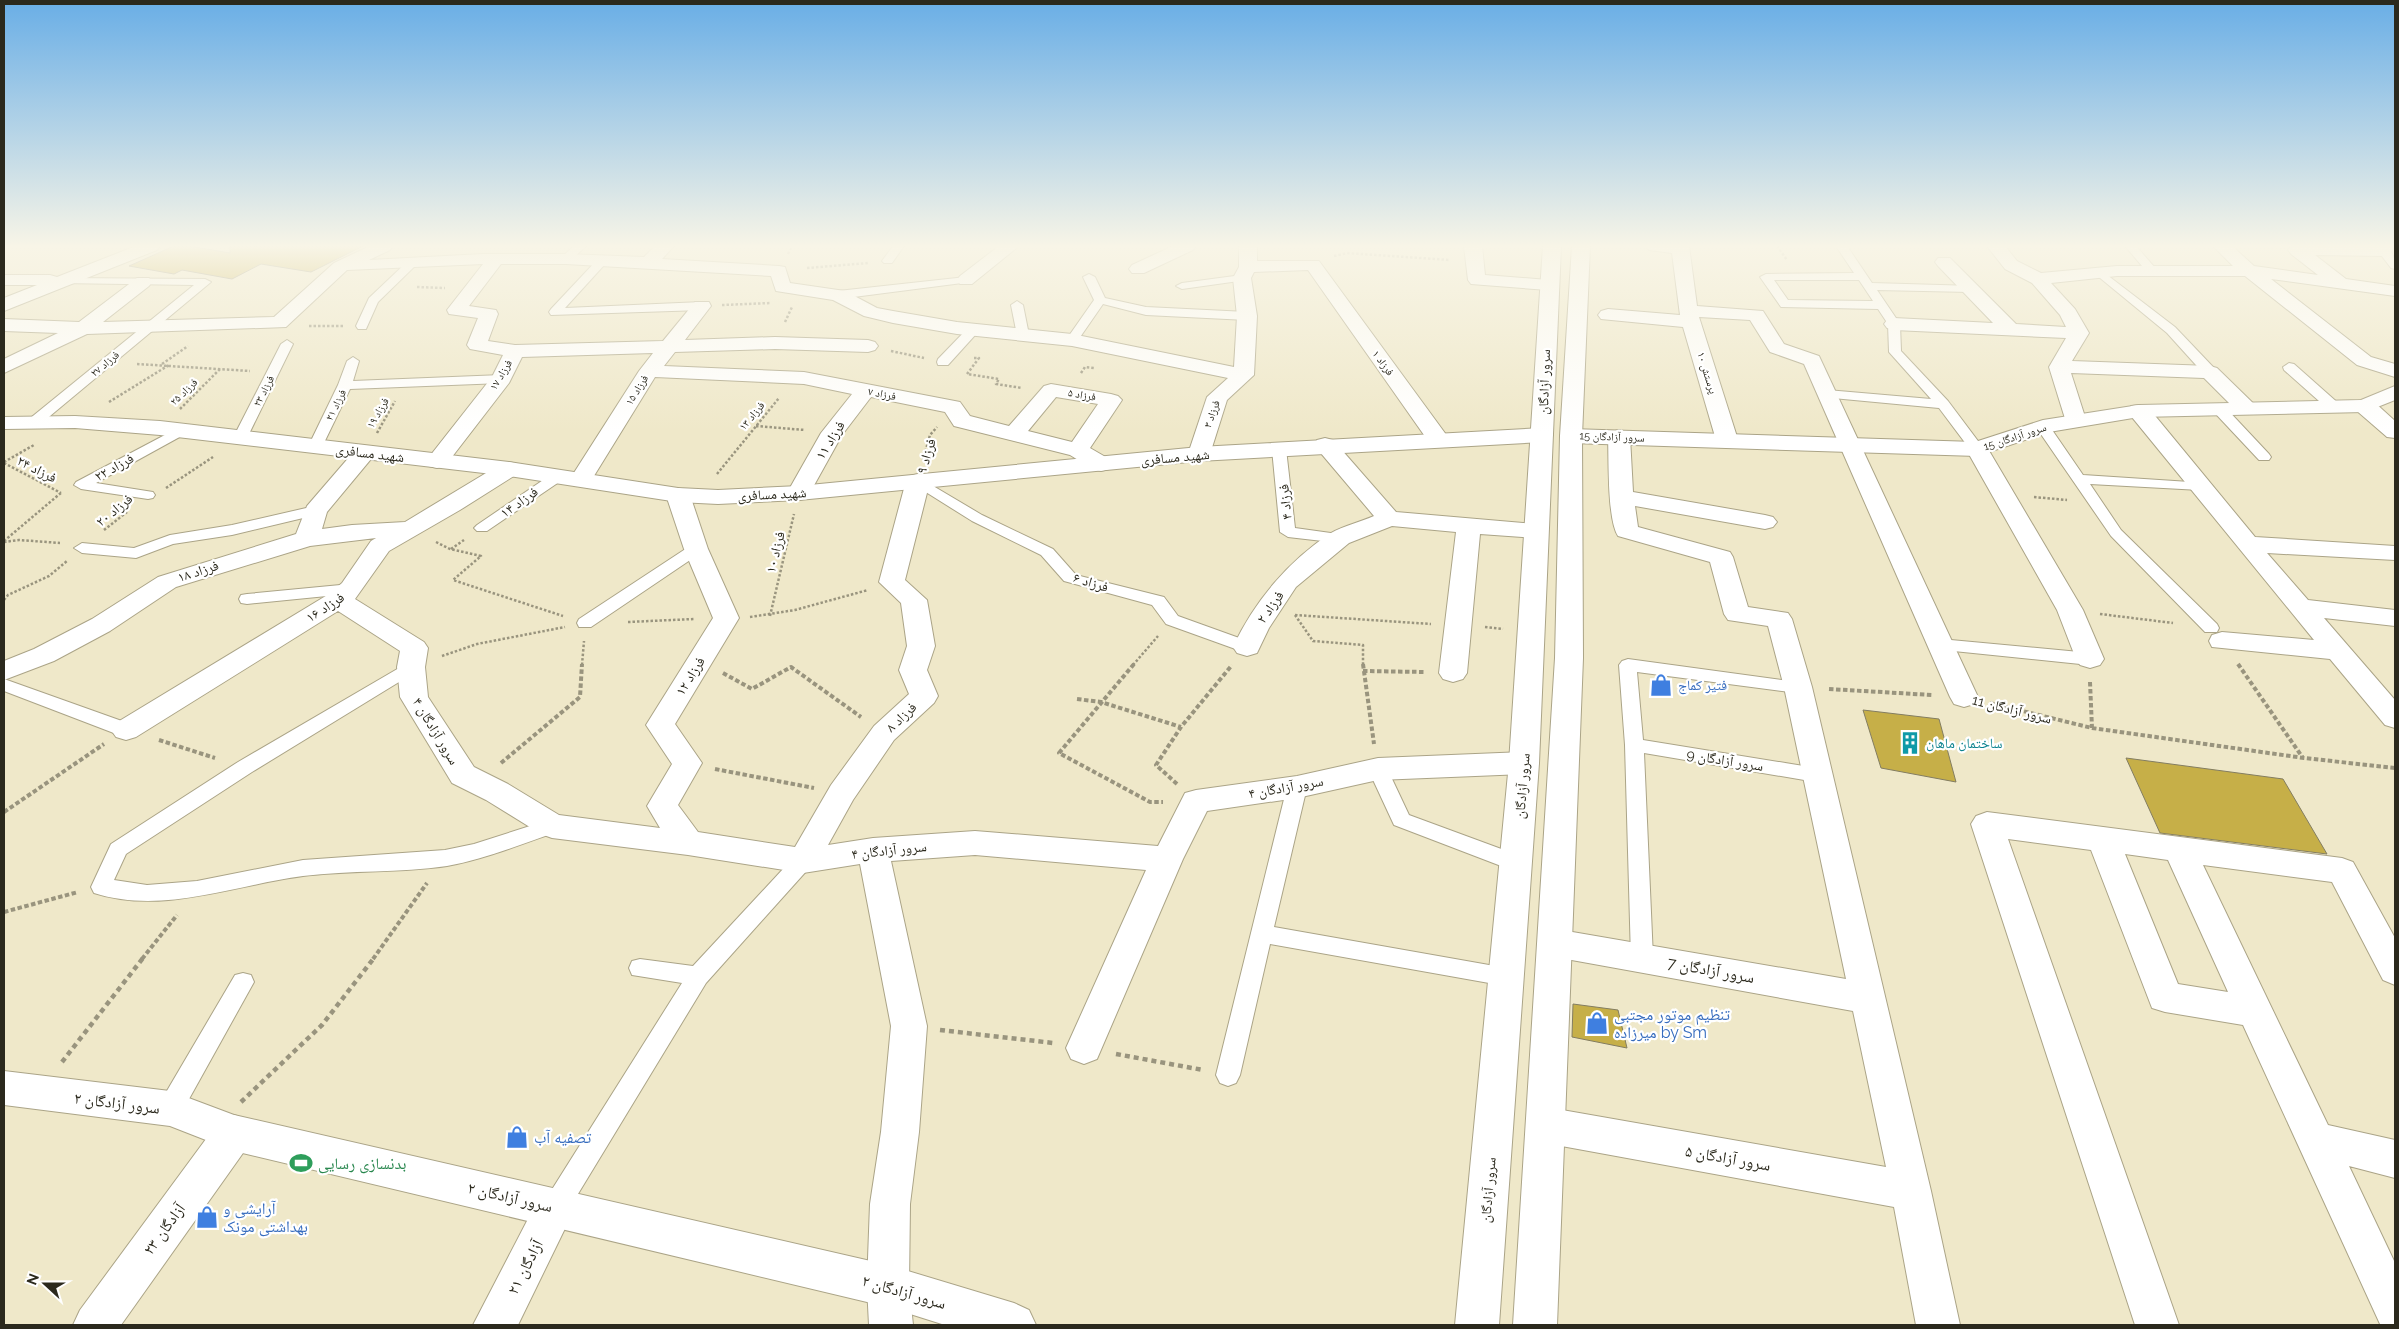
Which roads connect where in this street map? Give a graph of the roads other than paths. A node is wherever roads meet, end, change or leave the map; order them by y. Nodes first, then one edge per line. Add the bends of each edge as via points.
1 (109, 308) edge
2 (173, 308) edge
3 (295, 308) edge
4 (370, 308) edge
5 (458, 308) edge
6 (558, 308) edge
7 (652, 308) edge
8 (700, 308) edge
9 (863, 308) edge
10 (1018, 308) edge
11 (1094, 308) edge
12 (1134, 308) edge
13 (1247, 308) edge
14 (1343, 308) edge
15 (1549, 308) edge
16 (1573, 308) edge
17 (1689, 308) edge
18 (1884, 308) edge
19 (1990, 308) edge
20 (2063, 308) edge
21 (2143, 308) edge
22 (2296, 308) edge
23 (1608, 315) dead end
24 (1247, 316) junction
25 (893, 317) junction
26 (1690, 317) junction
27 (1894, 324) junction
28 (4, 325) edge
29 (151, 326) junction
30 (362, 326) road end
31 (83, 328) junction
32 (973, 330) junction
33 (2012, 331) junction
34 (2079, 333) junction
35 (1023, 335) junction
36 (1072, 340) junction
37 (287, 344) dead end
38 (672, 345) junction
39 (515, 352) junction
40 (948, 358) road end
41 (352, 361) dead end
42 (853, 365) junction
43 (4, 367) edge
44 (2059, 367) junction
45 (2289, 367) dead end
46 (649, 371) junction
47 (2395, 371) edge
48 (2210, 372) junction
49 (1244, 375) junction
50 (502, 378) junction
51 (345, 385) junction
52 (866, 390) junction
53 (2395, 392) edge
54 (1827, 394) junction
55 (1943, 404) junction
56 (2246, 406) junction
57 (2333, 406) junction
58 (2366, 406) junction
59 (2218, 408) junction
60 (2139, 412) junction
61 (2075, 420) junction
62 (4, 423) edge
63 (33, 423) junction
64 (2043, 427) junction
65 (170, 430) junction
66 (2395, 432) edge
67 (1013, 435) junction
68 (1556, 435) junction
69 (1619, 437) junction
70 (240, 438) junction
71 (1439, 440) junction
72 (1727, 440) junction
73 (1848, 444) junction
74 (1325, 445) junction
75 (316, 447) junction
76 (1279, 449) junction
77 (1977, 449) junction
78 (1078, 450) junction
79 (365, 453) junction
80 (1198, 454) junction
81 (2264, 457) dead end
82 (437, 461) junction
83 (1101, 464) junction
84 (510, 469) junction
85 (557, 476) junction
86 (2080, 479) junction
87 (581, 480) junction
88 (918, 481) junction
89 (2200, 486) junction
90 (800, 493) junction
91 (148, 495) road end
92 (689, 496) junction
93 (1622, 497) junction
94 (315, 511) junction
95 (1389, 518) junction
96 (1765, 522) dead end
97 (1469, 525) junction
98 (409, 528) junction
99 (482, 528) dead end
100 (1536, 530) junction
101 (1340, 538) junction
102 (307, 539) junction
103 (2248, 544) junction
104 (82, 548) road end
105 (696, 550) junction
106 (2395, 553) edge
107 (344, 595) junction
108 (247, 599) dead end
109 (2300, 607) junction
110 (2395, 618) edge
111 (585, 623) road end
112 (2217, 634) joint
113 (1940, 645) junction
114 (1247, 647) joint
115 (2337, 652) junction
116 (2090, 659) joint
117 (411, 667) junction
118 (4, 671) edge
119 (1453, 672) road end
120 (4, 685) edge
121 (1798, 687) junction
122 (1964, 696) road end
123 (2395, 718) edge
124 (126, 730) joint
125 (1634, 745) junction
126 (1524, 763) junction
127 (1563, 768) junction
128 (1378, 770) junction
129 (1816, 775) junction
130 (1297, 787) junction
131 (552, 826) junction
132 (2103, 839) junction
133 (688, 843) junction
134 (2180, 849) junction
135 (873, 850) junction
136 (1167, 859) junction
137 (803, 861) junction
138 (1516, 864) junction
139 (1262, 934) junction
140 (1555, 943) junction
141 (1642, 958) junction
142 (640, 968) dead end
143 (2395, 970) edge
144 (698, 976) junction
145 (1506, 977) junction
146 (243, 982) dead end
147 (1867, 998) junction
148 (2256, 1012) junction
149 (1084, 1048) dead end
150 (1228, 1075) dead end
151 (21, 1091) edge
152 (170, 1110) junction
153 (1545, 1124) junction
154 (224, 1130) junction
155 (2316, 1140) junction
156 (2395, 1159) edge
157 (1911, 1191) junction
158 (555, 1208) junction
159 (889, 1306) edge
160 (2395, 1309) edge
161 (96, 1325) edge
162 (496, 1325) edge
163 (1014, 1325) edge
164 (1477, 1325) edge
165 (1535, 1325) edge
166 (1938, 1325) edge
167 (2157, 1325) edge

1 - 31 street
2 - 29 lane, فرزاد ۲۷
3 - 29 street via 279,323
4 - 30 lane
5 - 39 street, فرزاد ۱۷ via 456,310 489,314 477,346
6 - 7 lane via 554,312
8 - 38 street, فرزاد ۱۵
9 - 25 street
10 - 35 lane
11 - 36 lane
12 - 24 lane via 1196,315
13 - 24 street
14 - 71 street, فرزاد ۱
15 - 68 street, سرور آزادگان
16 - 68 street, سرور آزادگان
17 - 26 street, پرستش ۱۰
18 - 27 lane
19 - 33 street
20 - 34 street
21 - 48 lane via 2171,330
22 - 47 street via 2364,361
23 - 26 street
24 - 49 street
25 - 32 street
25 - 42 street
26 - 54 street via 1756,315 1777,348 1812,360
26 - 72 street, پرستش ۱۰
27 - 33 street
27 - 55 lane via 1894,352
28 - 31 street
29 - 31 street
29 - 63 lane, فرزاد ۲۷
31 - 43 street
32 - 35 street
32 - 40 lane
33 - 34 street
34 - 44 street
35 - 36 street
36 - 49 street
37 - 70 lane, فرزاد ۲۳
38 - 39 street
38 - 42 street via 775,343
38 - 46 street, فرزاد ۱۵
39 - 50 street, فرزاد ۱۷
41 - 51 lane, فرزاد ۲۱
42 - 46 street, فرزاد ۷ via 796,378
42 - 52 street, فرزاد ۷
44 - 48 street
44 - 61 street
45 - 57 lane
46 - 87 street, فرزاد ۱۵
48 - 56 street
49 - 80 street, فرزاد ۳ via 1217,397
50 - 51 lane
50 - 82 street, فرزاد ۱۷
51 - 75 lane, فرزاد ۲۱
52 - 67 street, فرزاد ۷ via 952,407 962,421
52 - 90 street, فرزاد ۱۱ via 832,433
53 - 58 street, سرور آزادگان 15
54 - 55 lane
54 - 73 street
55 - 77 lane
56 - 57 street, سرور آزادگان 15
56 - 59 street, سرور آزادگان 15
57 - 58 street, سرور آزادگان 15
58 - 66 street
59 - 60 street, سرور آزادگان 15
59 - 81 lane
60 - 61 street, سرور آزادگان 15
60 - 89 street
61 - 64 street, سرور آزادگان 15
62 - 63 street, شهید مسافری
63 - 65 street, شهید مسافری via 75,422
64 - 77 street, سرور آزادگان 15
64 - 86 lane
65 - 70 street, شهید مسافری
65 - 91 lane, فرزاد ۲۲ via 81,486
67 - 78 street
67 - 78 street, فرزاد ۵ via 1060,391 1111,400
68 - 69 street, سرور آزادگان 15
68 - 71 street, شهید مسافری
68 - 100 street, سرور آزادگان
68 - 127 street, سرور آزادگان via 1569,658
69 - 72 street, سرور آزادگان 15
69 - 93 street
70 - 75 street, شهید مسافری
71 - 74 street, شهید مسافری
72 - 73 street, سرور آزادگان 15
73 - 77 street, سرور آزادگان 15
73 - 113 street
74 - 76 street, شهید مسافری
74 - 95 street
75 - 79 street, شهید مسافری
76 - 80 street, شهید مسافری
76 - 101 lane, فرزاد ۴ via 1288,532
77 - 116 street via 2070,610
78 - 83 street
79 - 82 street, شهید مسافری
79 - 94 street
80 - 83 street, شهید مسافری
82 - 84 street, شهید مسافری
83 - 88 street, شهید مسافری
84 - 85 street, شهید مسافری
84 - 98 street, فرزاد ۱۶
85 - 87 street, شهید مسافری
85 - 99 lane, فرزاد ۱۴
86 - 89 lane
86 - 112 lane via 2116,532
87 - 92 street, شهید مسافری
88 - 90 street, شهید مسافری
88 - 114 lane, فرزاد ۶ via 978,518 1047,552 1070,578 1158,600 1172,620
88 - 137 street, فرزاد ۸ via 892,582 914,600 921,646 913,670 924,696 884,734 842,793
89 - 103 street
90 - 92 street, شهید مسافری
92 - 105 street
93 - 96 street
93 - 121 street via 1627,531 1721,557 1737,614 1779,619
94 - 102 street
94 - 104 lane via 170,540 136,553
95 - 97 street
95 - 101 street, فرزاد ۲
97 - 100 street
97 - 119 street
98 - 102 street, فرزاد ۱۸
98 - 107 street, فرزاد ۱۶ via 380,546
100 - 126 street, سرور آزادگان
101 - 114 street, فرزاد ۲ via 1287,582 1256,627
102 - 118 street, فرزاد ۱۸ via 167,582 101,625 44,655
103 - 106 street
103 - 109 street
105 - 111 lane
105 - 133 street, فرزاد ۱۲ via 726,618 660,725 687,763 662,806
107 - 108 lane
107 - 117 street, سرور آزادگان ۴ via 414,648
107 - 124 street, فرزاد ۱۶
109 - 110 street
109 - 115 street
112 - 115 street
113 - 116 lane
113 - 122 street
115 - 123 street
117 - 131 street, سرور آزادگان ۴ via 414,697 463,775
117 - 131 lane via 245,767 118,849 101,887 147,893 197,889 303,868 445,858 475,852
120 - 124 lane
121 - 125 lane via 1628,665
121 - 129 street
125 - 129 lane, سرور آزادگان 9
125 - 141 lane
126 - 127 street, سرور آزادگان ۴
126 - 128 street, سرور آزادگان ۴
126 - 138 street, سرور آزادگان
127 - 140 street, سرور آزادگان
128 - 130 street, سرور آزادگان ۴
128 - 138 lane via 1401,820
129 - 147 street
130 - 136 street, سرور آزادگان ۴ via 1196,801
130 - 139 lane
131 - 133 street, سرور آزادگان ۴
132 - 134 street
132 - 148 street via 2165,997
132 - 167 street via 1987,824
133 - 137 street, سرور آزادگان ۴
134 - 143 street via 2342,871
134 - 148 street
135 - 136 street, سرور آزادگان ۴ via 975,843
135 - 137 street, سرور آزادگان ۴
135 - 159 street via 909,1026 890,1204
136 - 149 street
137 - 144 lane
138 - 145 street, سرور آزادگان
139 - 145 lane
139 - 150 lane
140 - 141 street, سرور آزادگان 7
140 - 153 street, سرور آزادگان
141 - 147 street, سرور آزادگان 7
142 - 144 lane
144 - 158 lane
145 - 164 street, سرور آزادگان
146 - 152 lane
147 - 157 street
148 - 155 street
151 - 152 street, سرور آزادگان ۲
152 - 154 street, سرور آزادگان ۲
153 - 157 street, سرور آزادگان ۵
153 - 165 street, سرور آزادگان
154 - 158 street, سرور آزادگان ۲
154 - 161 street, آزادگان ۲۳
155 - 156 street
155 - 160 street
157 - 166 street
158 - 159 street, سرور آزادگان ۲
158 - 162 street, آزادگان ۲۱
159 - 163 street, سرور آزادگان ۲

